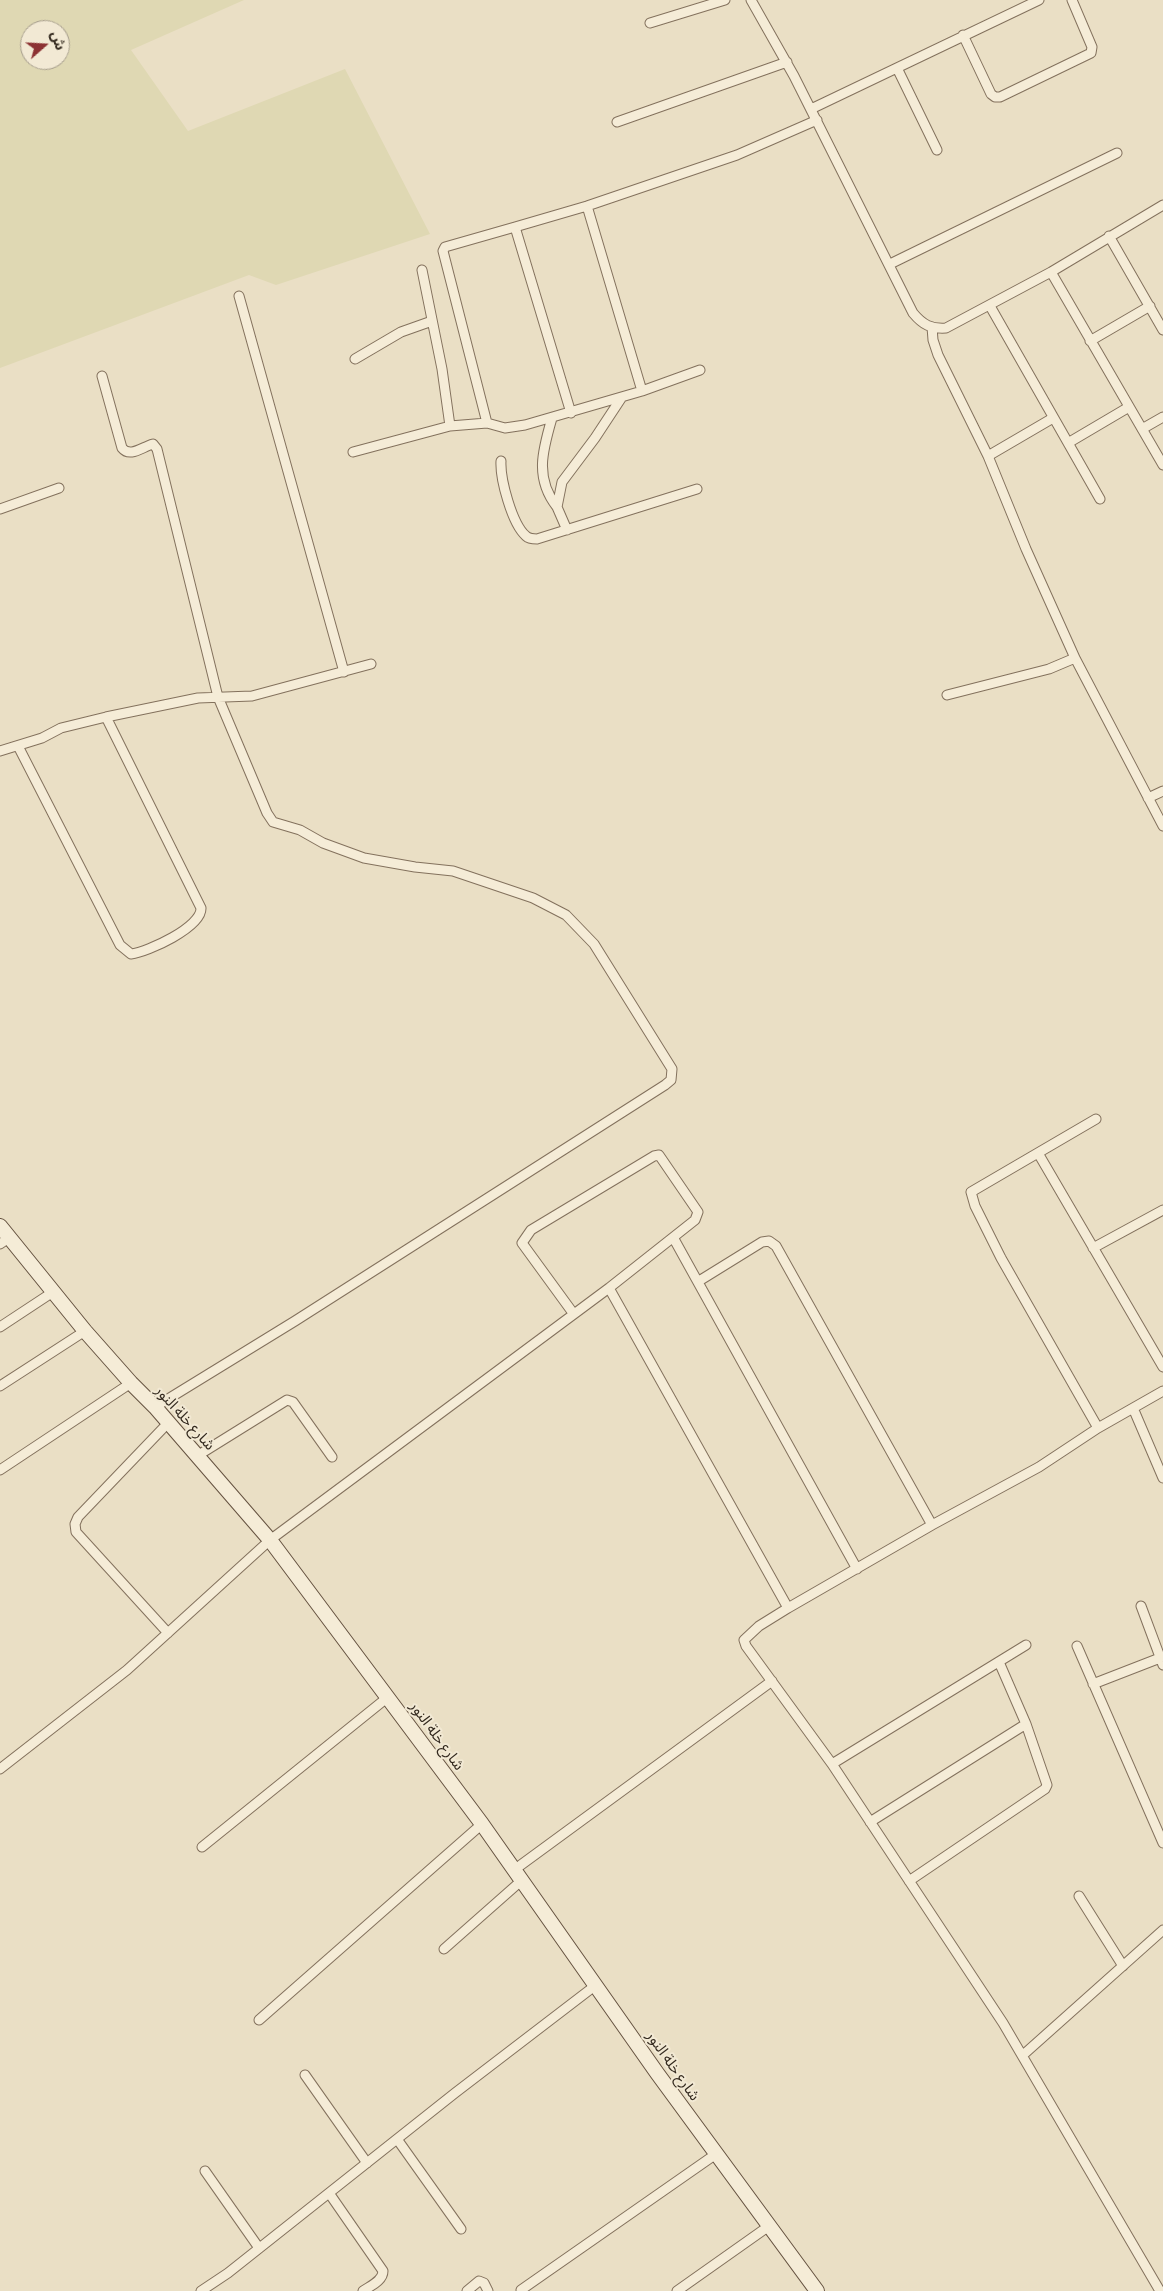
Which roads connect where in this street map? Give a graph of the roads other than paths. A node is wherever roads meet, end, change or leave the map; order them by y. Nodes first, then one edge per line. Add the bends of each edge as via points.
1 (725, 0) edge
2 (751, 0) edge
3 (1039, 0) edge
4 (1072, 0) edge
5 (650, 23) dead end
6 (963, 36) junction
7 (787, 62) junction
8 (896, 68) junction
9 (811, 109) junction
10 (817, 120) junction
11 (617, 122) dead end
12 (937, 150) dead end
13 (1117, 153) dead end
14 (1163, 205) edge
15 (587, 206) junction
16 (515, 227) junction
17 (1109, 236) junction
18 (890, 264) junction
19 (422, 270) dead end
20 (1051, 272) junction
21 (239, 296) dead end
22 (990, 306) junction
23 (1150, 306) junction
24 (432, 321) junction
25 (932, 328) junction
26 (1163, 330) edge
27 (1090, 341) junction
28 (355, 359) dead end
29 (700, 370) dead end
30 (102, 376) dead end
31 (642, 391) junction
32 (622, 397) junction
33 (1129, 407) junction
34 (571, 412) junction
35 (1163, 417) edge
36 (552, 418) junction
37 (1054, 418) junction
38 (488, 423) junction
39 (450, 426) junction
40 (1142, 429) junction
41 (1068, 443) junction
42 (353, 452) dead end
43 (988, 456) junction
44 (500, 461) dead end
45 (1163, 465) edge
46 (59, 488) dead end
47 (696, 490) dead end
48 (1100, 499) dead end
49 (557, 507) junction
50 (0, 509) edge
51 (567, 530) junction
52 (1075, 658) junction
53 (371, 664) dead end
54 (344, 672) junction
55 (218, 696) junction
56 (947, 696) dead end
57 (106, 717) junction
58 (18, 746) junction
59 (0, 751) edge
60 (1163, 791) edge
61 (1148, 798) junction
62 (1163, 826) edge
63 (1096, 1120) dead end
64 (1038, 1153) junction
65 (1163, 1210) edge
66 (0, 1226) edge
67 (674, 1238) junction
68 (5, 1241) edge
69 (1093, 1248) junction
70 (699, 1281) junction
71 (609, 1288) junction
72 (53, 1292) junction
73 (574, 1313) junction
74 (0, 1327) edge
75 (85, 1331) junction
76 (1163, 1367) edge
77 (131, 1383) junction
78 (0, 1386) edge
79 (1163, 1391) edge
80 (155, 1406) junction
81 (1134, 1408) junction
82 (168, 1423) junction
83 (1098, 1428) junction
84 (197, 1456) junction
85 (332, 1457) dead end
86 (0, 1470) edge
87 (1163, 1478) edge
88 (932, 1525) junction
89 (270, 1540) junction
90 (857, 1569) junction
91 (1141, 1606) dead end
92 (788, 1608) junction
93 (168, 1634) junction
94 (1026, 1645) dead end
95 (1077, 1646) dead end
96 (1162, 1661) edge
97 (999, 1662) junction
98 (772, 1681) junction
99 (1093, 1684) junction
100 (388, 1697) junction
101 (1026, 1724) junction
102 (832, 1764) junction
103 (0, 1769) edge
104 (870, 1822) junction
105 (482, 1824) junction
106 (1163, 1843) edge
107 (202, 1847) dead end
108 (517, 1875) junction
109 (909, 1881) junction
110 (1079, 1896) dead end
111 (1163, 1930) edge
112 (444, 1949) dead end
113 (1123, 1966) junction
114 (596, 1985) junction
115 (259, 2020) dead end
116 (1023, 2054) junction
117 (305, 2075) dead end
118 (397, 2139) junction
119 (716, 2154) junction
120 (367, 2162) junction
121 (205, 2171) dead end
122 (329, 2193) junction
123 (769, 2226) junction
124 (461, 2229) dead end
125 (259, 2248) junction
126 (521, 2290) edge
127 (200, 2291) edge
128 (363, 2291) edge
129 (467, 2291) edge
130 (488, 2291) edge
131 (677, 2291) edge
132 (816, 2291) edge
133 (1160, 2291) edge

1 - 5 street
2 - 7 street
3 - 6 street
4 - 6 street via 1092,47 1091,53 1000,97 991,94
6 - 8 street
7 - 9 street
7 - 11 street
8 - 9 street
8 - 12 street
9 - 10 street
10 - 15 street via 737,155
10 - 18 street
13 - 18 street
14 - 17 street
15 - 16 street
15 - 31 street
16 - 34 street
16 - 38 street via 454,243 444,247 443,251
17 - 20 street
17 - 23 street
18 - 25 street via 913,314 922,324
19 - 24 street
20 - 22 street
20 - 27 street
21 - 54 street
22 - 25 street via 946,328
22 - 37 street
23 - 26 street
23 - 27 street
24 - 28 street via 401,332
24 - 39 street
25 - 43 street via 938,355
27 - 33 street
29 - 31 street
30 - 55 street via 122,448 130,454 153,444 157,449
31 - 32 street
32 - 34 street
32 - 49 street via 562,482
33 - 40 street
33 - 41 street
34 - 36 street
35 - 40 street
36 - 38 street via 505,428
36 - 49 street via 542,452 542,474 551,500
37 - 41 street
37 - 43 street
38 - 39 street
39 - 42 street
40 - 45 street
41 - 48 street
43 - 52 street
44 - 51 street via 500,473 513,514 526,537 537,539
46 - 50 street
47 - 51 street
49 - 51 street
52 - 56 street via 1050,669
52 - 61 street
53 - 54 street
54 - 55 street via 252,696
55 - 57 street
55 - 80 street via 273,822 364,858 453,871 488,882 533,898 566,915 594,944 672,1069 671,1080 665,1086
57 - 58 street via 61,728
57 - 58 street via 202,915 197,922 169,939 139,953 130,954 120,946
58 - 59 street
60 - 61 street
61 - 62 street
63 - 64 street
64 - 69 street
64 - 83 street via 972,1192 975,1206
65 - 69 street
66 - 68 street, شارع خلة النور
67 - 70 street
67 - 71 street
67 - 73 street via 695,1220 698,1212 659,1155 531,1230 522,1243
68 - 72 street, شارع خلة النور
69 - 76 street
70 - 88 street via 762,1242 769,1241 776,1246
70 - 90 street
71 - 73 street
71 - 92 street
72 - 74 street
72 - 75 street, شارع خلة النور
73 - 89 street
75 - 77 street, شارع خلة النور
75 - 78 street
77 - 80 street, شارع خلة النور
77 - 86 street
79 - 81 street
80 - 82 street, شارع خلة النور
81 - 83 street
81 - 87 street
82 - 84 street, شارع خلة النور
82 - 93 street via 78,1517 75,1524 76,1532
83 - 88 street via 1031,1472
84 - 85 street via 287,1400 293,1402
84 - 89 street, شارع خلة النور
88 - 90 street
89 - 93 street
89 - 100 street, شارع خلة النور
90 - 92 street
91 - 96 street
92 - 98 street via 744,1640
93 - 103 street
94 - 97 street
95 - 99 street
96 - 99 street
97 - 101 street
97 - 102 street
98 - 102 street
98 - 108 street
99 - 106 street
100 - 105 street, شارع خلة النور
100 - 107 street
101 - 104 street
101 - 109 street via 1047,1785 1045,1789
102 - 104 street
104 - 109 street
105 - 108 street, شارع خلة النور
105 - 115 street
108 - 112 street
108 - 114 street, شارع خلة النور
109 - 116 street
110 - 113 street
111 - 113 street
113 - 116 street
114 - 118 street
114 - 119 street, شارع خلة النور
116 - 133 street
117 - 120 street
118 - 120 street
118 - 124 street
119 - 123 street, شارع خلة النور
119 - 126 street
120 - 122 street
121 - 125 street
122 - 125 street
122 - 128 street via 383,2271 383,2276
123 - 131 street
123 - 132 street, شارع خلة النور
125 - 127 street
129 - 130 street via 479,2281

